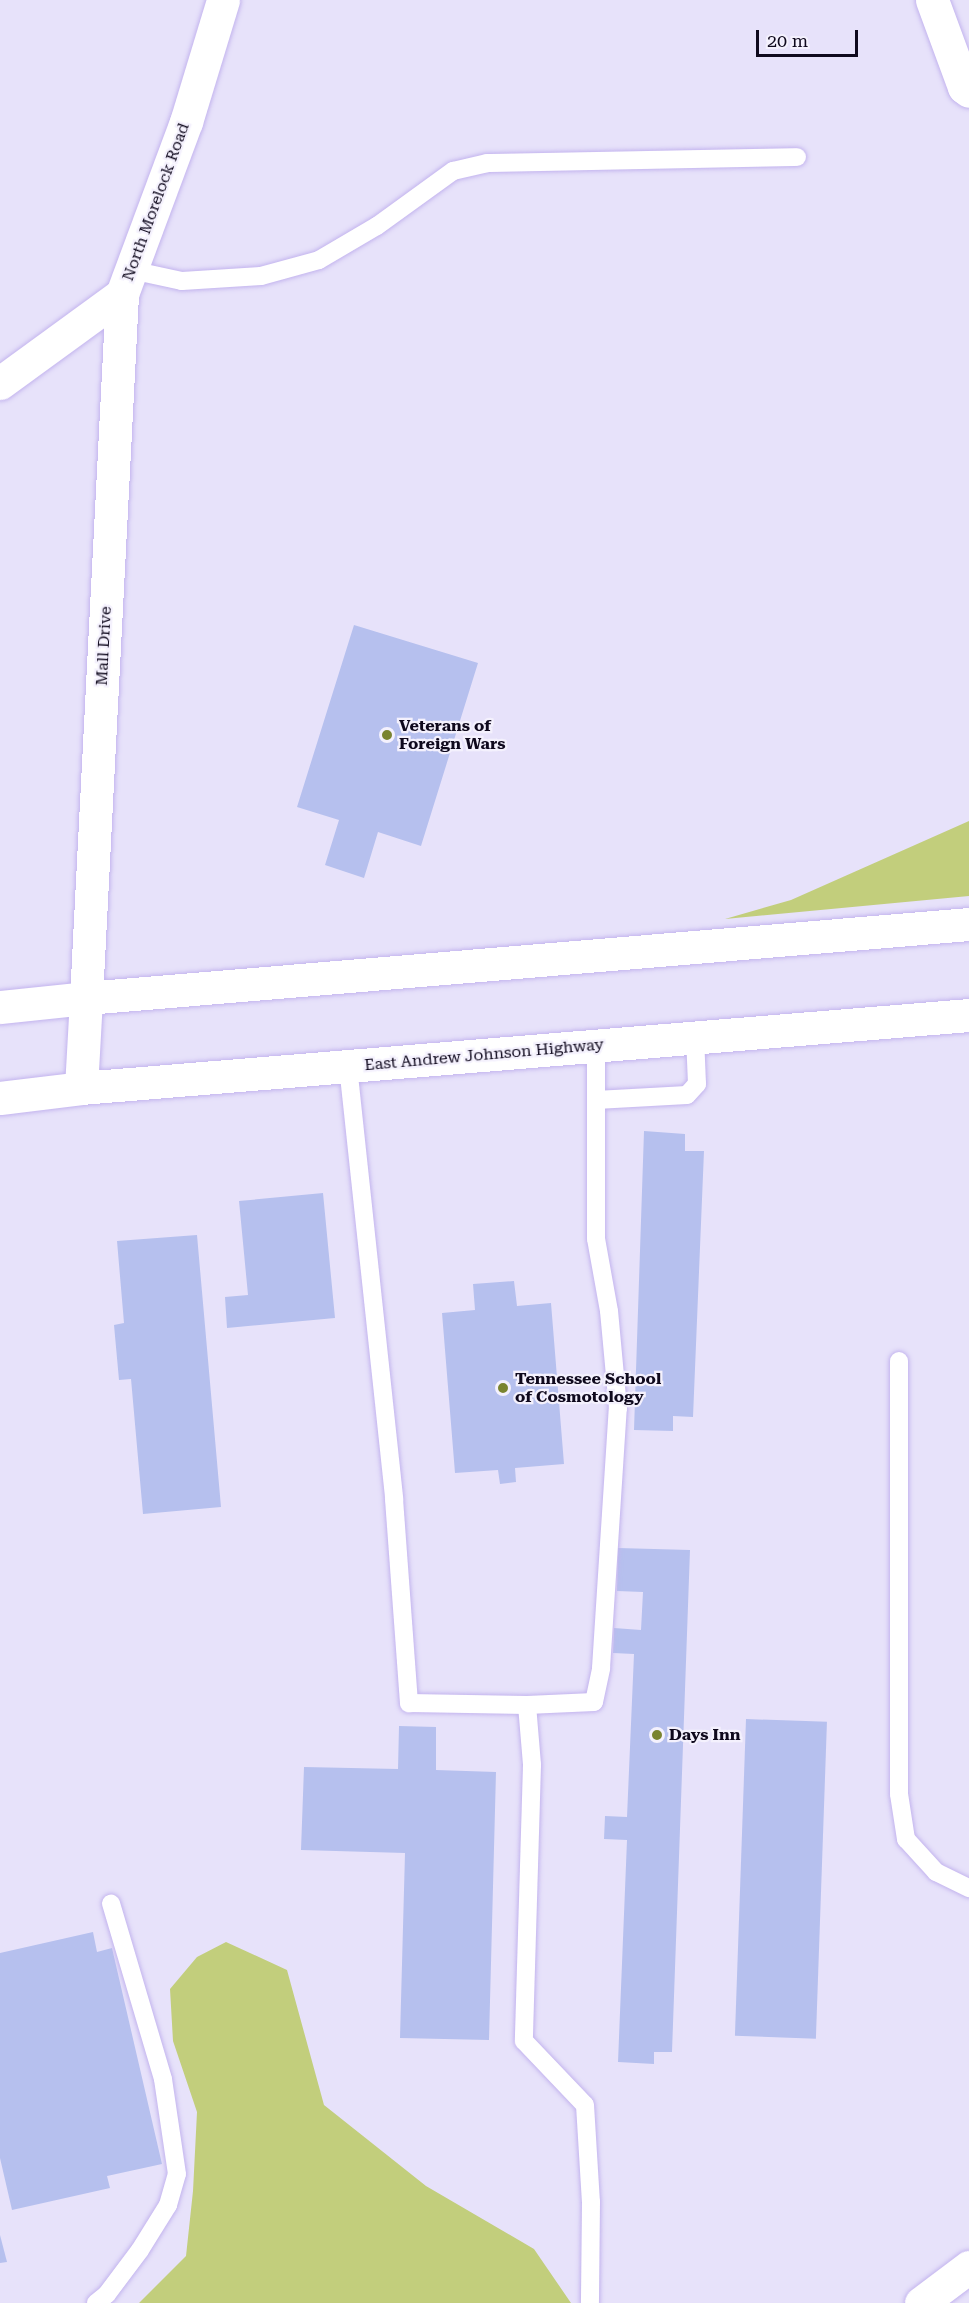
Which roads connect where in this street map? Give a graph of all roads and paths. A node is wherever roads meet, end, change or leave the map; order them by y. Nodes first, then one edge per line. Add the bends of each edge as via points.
1 (223, 0) edge
2 (932, 0) edge
3 (969, 91) edge
4 (797, 157) dead end
5 (127, 282) junction
6 (0, 383) edge
7 (969, 924) edge
8 (86, 998) junction
9 (0, 1007) edge
10 (969, 1015) edge
11 (696, 1037) junction
12 (596, 1046) junction
13 (348, 1066) junction
14 (81, 1088) junction
15 (0, 1098) edge
16 (596, 1100) junction
17 (900, 1361) dead end
18 (527, 1705) junction
19 (969, 1888) edge
20 (111, 1904) dead end
21 (969, 2267) edge
22 (96, 2303) edge
23 (590, 2303) edge
24 (921, 2303) edge

1 - 5 main road, North Morelock Road via 186,122
2 - 3 main road via 964,87
4 - 5 lane via 487,163 453,171 377,226 319,260 261,276
5 - 6 main road, North Morelock Road
5 - 8 main road, Mall Drive
7 - 8 main road
8 - 9 main road
8 - 14 main road, Mall Drive
10 - 11 main road, East Andrew Johnson Highway
11 - 12 main road, East Andrew Johnson Highway
11 - 16 lane via 697,1084 687,1095
12 - 13 main road, East Andrew Johnson Highway
12 - 16 lane
13 - 14 main road, East Andrew Johnson Highway
13 - 18 lane via 394,1499 409,1703
14 - 15 main road, East Andrew Johnson Highway
16 - 18 lane via 596,1239 609,1311 618,1408 601,1668 594,1702
17 - 19 lane via 900,1794 906,1839 936,1872
18 - 23 lane via 532,1765 524,2041 585,2105 591,2202
20 - 22 lane via 163,2079 177,2174 168,2205 140,2250
21 - 24 main road

